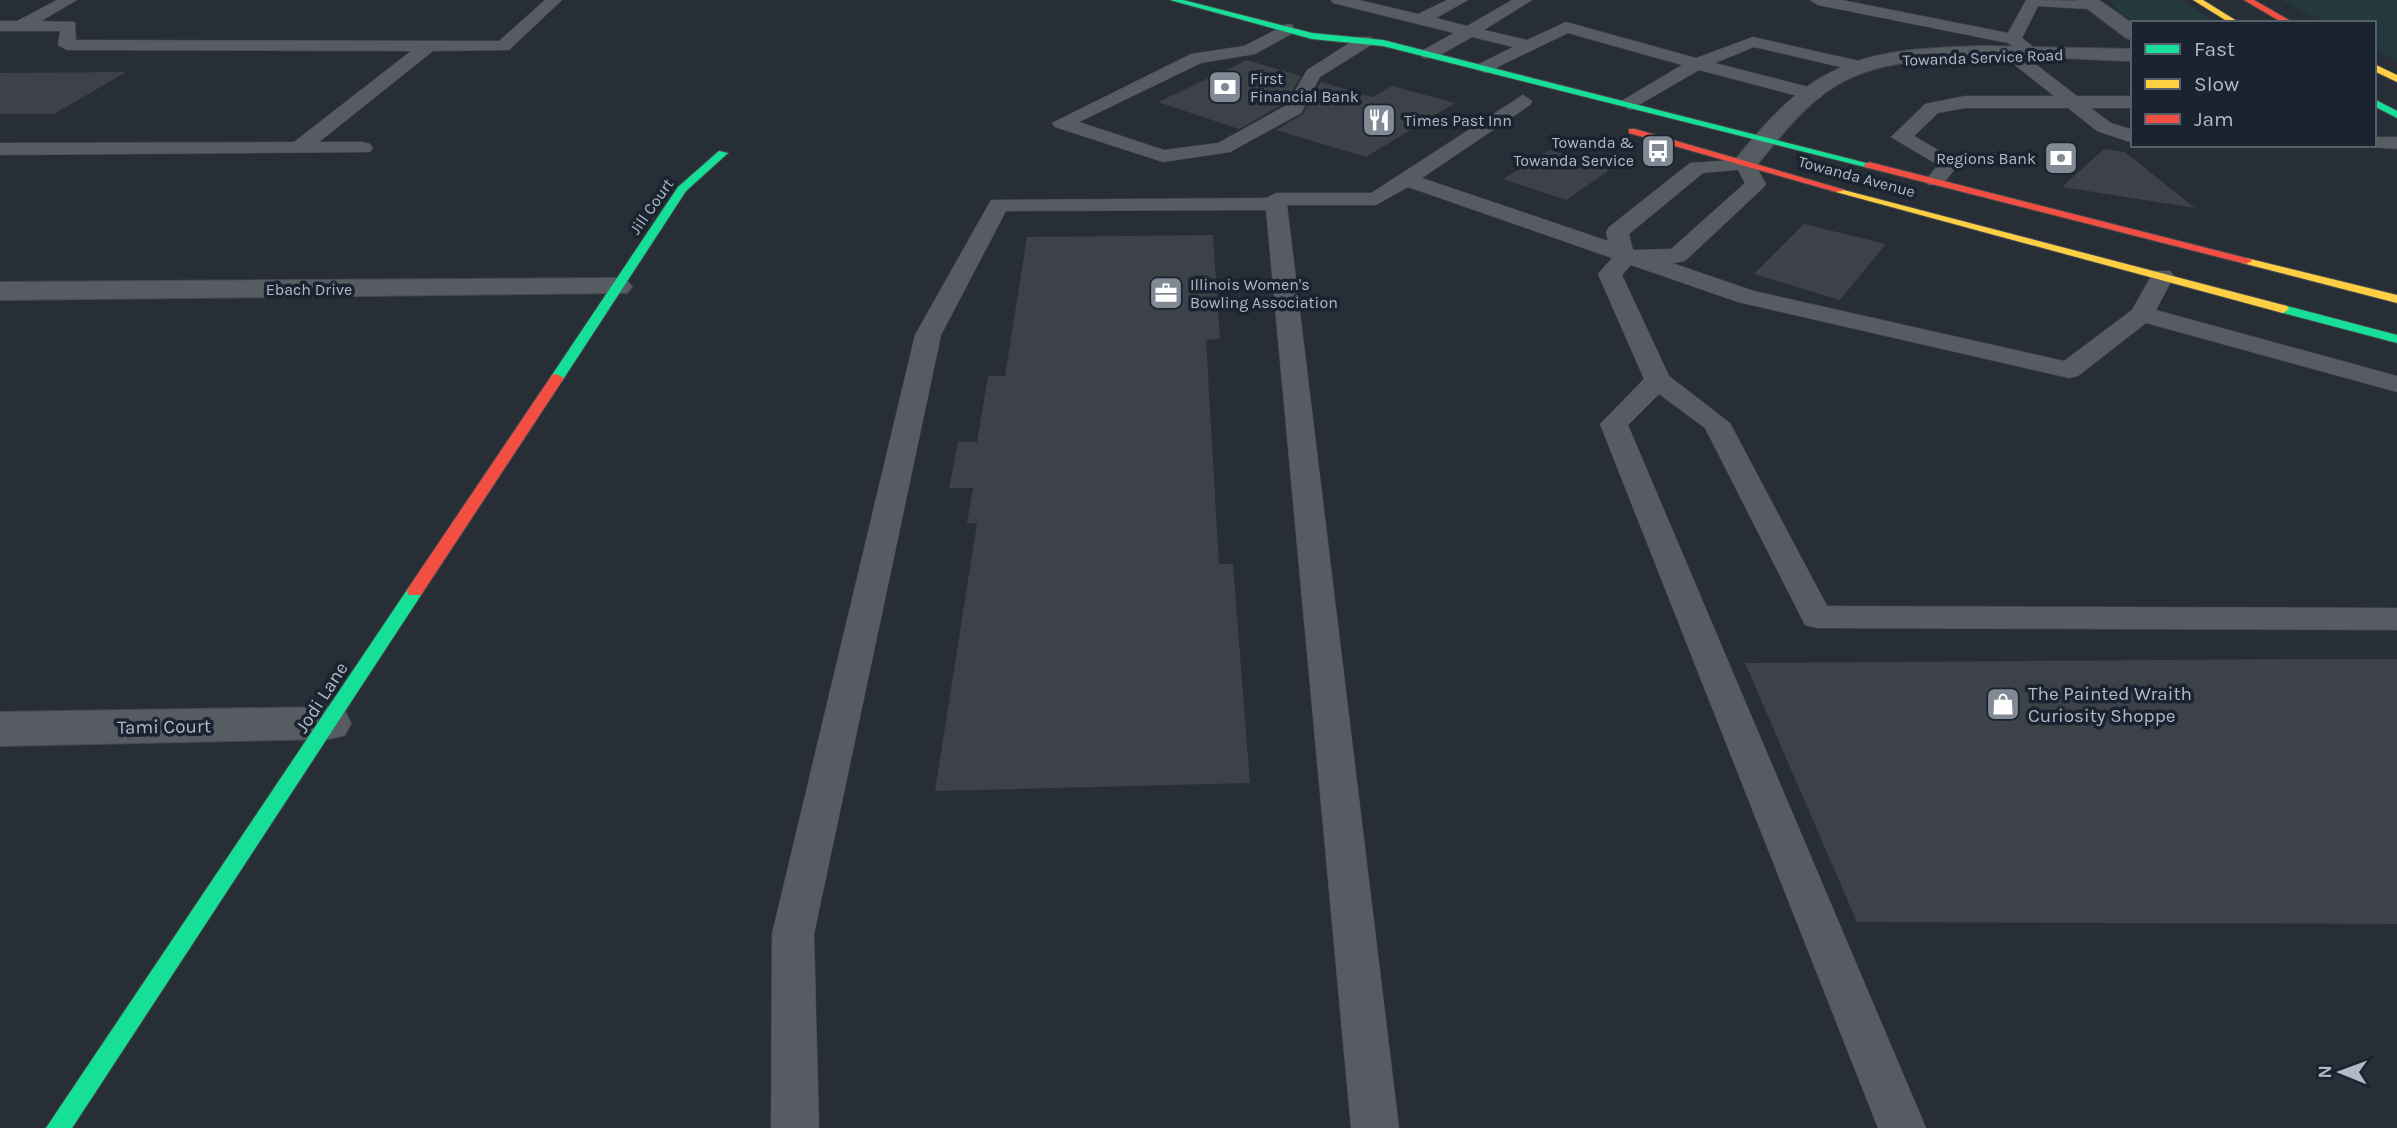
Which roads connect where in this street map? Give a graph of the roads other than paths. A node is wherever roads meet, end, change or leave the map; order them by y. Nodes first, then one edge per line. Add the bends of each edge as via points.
1 (69, 0) edge
2 (554, 0) edge
3 (1174, 0) edge
4 (1339, 0) edge
5 (1460, 0) edge
6 (1494, 0) edge
7 (1514, 0) edge
8 (1524, 0) edge
9 (1818, 0) edge
10 (2197, 0) edge
11 (2248, 0) edge
12 (2087, 2) edge
13 (1421, 19) junction
14 (2233, 21) edge
15 (2286, 21) edge
16 (0, 26) edge
17 (19, 26) junction
18 (1448, 26) junction
19 (1287, 29) junction
20 (1470, 31) junction
21 (2131, 33) edge
22 (1312, 36) junction
23 (1365, 41) junction
24 (1531, 46) junction
25 (427, 47) junction
26 (2019, 49) junction
27 (1345, 53) junction
28 (1429, 54) junction
29 (2131, 54) edge
30 (1366, 61) dead end
31 (1697, 64) junction
32 (1862, 67) junction
33 (1485, 68) junction
34 (2376, 68) edge
35 (2397, 79) edge
36 (1813, 94) junction
37 (1519, 100) dead end
38 (2074, 102) junction
39 (2131, 102) edge
40 (1630, 104) junction
41 (2376, 104) edge
42 (2397, 114) edge
43 (1622, 128) dead end
44 (2131, 136) edge
45 (1767, 139) junction
46 (2376, 143) edge
47 (2397, 143) edge
48 (363, 148) dead end
49 (0, 149) edge
50 (298, 149) junction
51 (723, 153) dead end
52 (1745, 163) junction
53 (1406, 179) junction
54 (1935, 181) junction
55 (1277, 204) junction
56 (1624, 258) junction
57 (2162, 276) junction
58 (617, 287) junction
59 (0, 291) edge
60 (2397, 299) edge
61 (2142, 314) junction
62 (2397, 339) edge
63 (1658, 380) junction
64 (2397, 384) edge
65 (2397, 619) edge
66 (329, 723) junction
67 (0, 729) edge
68 (58, 1128) edge
69 (795, 1128) edge
70 (1375, 1128) edge
71 (1902, 1128) edge

1 - 17 lane
2 - 25 lane via 503,46
3 - 19 main road, Towanda Avenue
4 - 13 lane
5 - 13 lane
6 - 18 lane
7 - 8 lane
8 - 20 lane
9 - 26 lane
10 - 14 main road
11 - 15 main road
12 - 21 street
12 - 26 lane via 2033,1
13 - 18 lane
16 - 17 lane
17 - 25 lane via 69,26 67,45
18 - 20 lane
19 - 22 main road, Towanda Avenue
19 - 27 lane via 1249,50 1197,58 1062,123 1163,156 1223,148 1294,109 1313,74
20 - 24 lane
20 - 28 lane
22 - 23 main road, Towanda Avenue
22 - 27 main road, Towanda Avenue
23 - 27 lane
23 - 28 main road, Towanda Avenue
24 - 31 lane via 1566,27
24 - 33 lane
25 - 50 lane
26 - 29 street, Towanda Service Road
26 - 32 street, Towanda Service Road via 1885,60
26 - 38 lane
27 - 30 main road, Towanda Avenue
28 - 33 main road, Towanda Avenue
31 - 32 lane via 1753,42
31 - 36 lane
31 - 40 lane
32 - 36 street, Towanda Service Road via 1841,73
33 - 40 main road, Towanda Avenue
34 - 35 main road
36 - 45 street, Towanda Service Road
37 - 53 lane
38 - 39 lane
38 - 44 lane via 2104,127
38 - 54 lane via 1965,102 1932,108 1901,137 1950,163
40 - 45 main road, Towanda Avenue
41 - 42 main road
43 - 52 main road, Towanda Avenue
45 - 52 street, Towanda Service Road
45 - 54 main road, Towanda Avenue
46 - 47 lane
48 - 50 lane
49 - 50 lane
51 - 58 main road, Jill Court via 682,189
52 - 56 lane via 1697,167 1617,233
52 - 56 lane via 1756,184 1677,256
52 - 57 main road, Towanda Avenue
53 - 55 lane via 1376,199 1276,199
53 - 56 lane
54 - 60 main road, Towanda Avenue
55 - 69 lane via 999,205 928,335 793,934
55 - 70 lane
56 - 61 lane via 1747,298 2069,370
56 - 63 lane via 1610,274
57 - 61 lane
57 - 62 main road, Towanda Avenue
58 - 59 street, Ebach Drive
58 - 66 main road, Jodi Lane
61 - 64 lane
63 - 65 lane via 1716,423 1817,617
63 - 71 lane via 1614,424
66 - 67 street, Tami Court
66 - 68 main road, Jodi Lane

